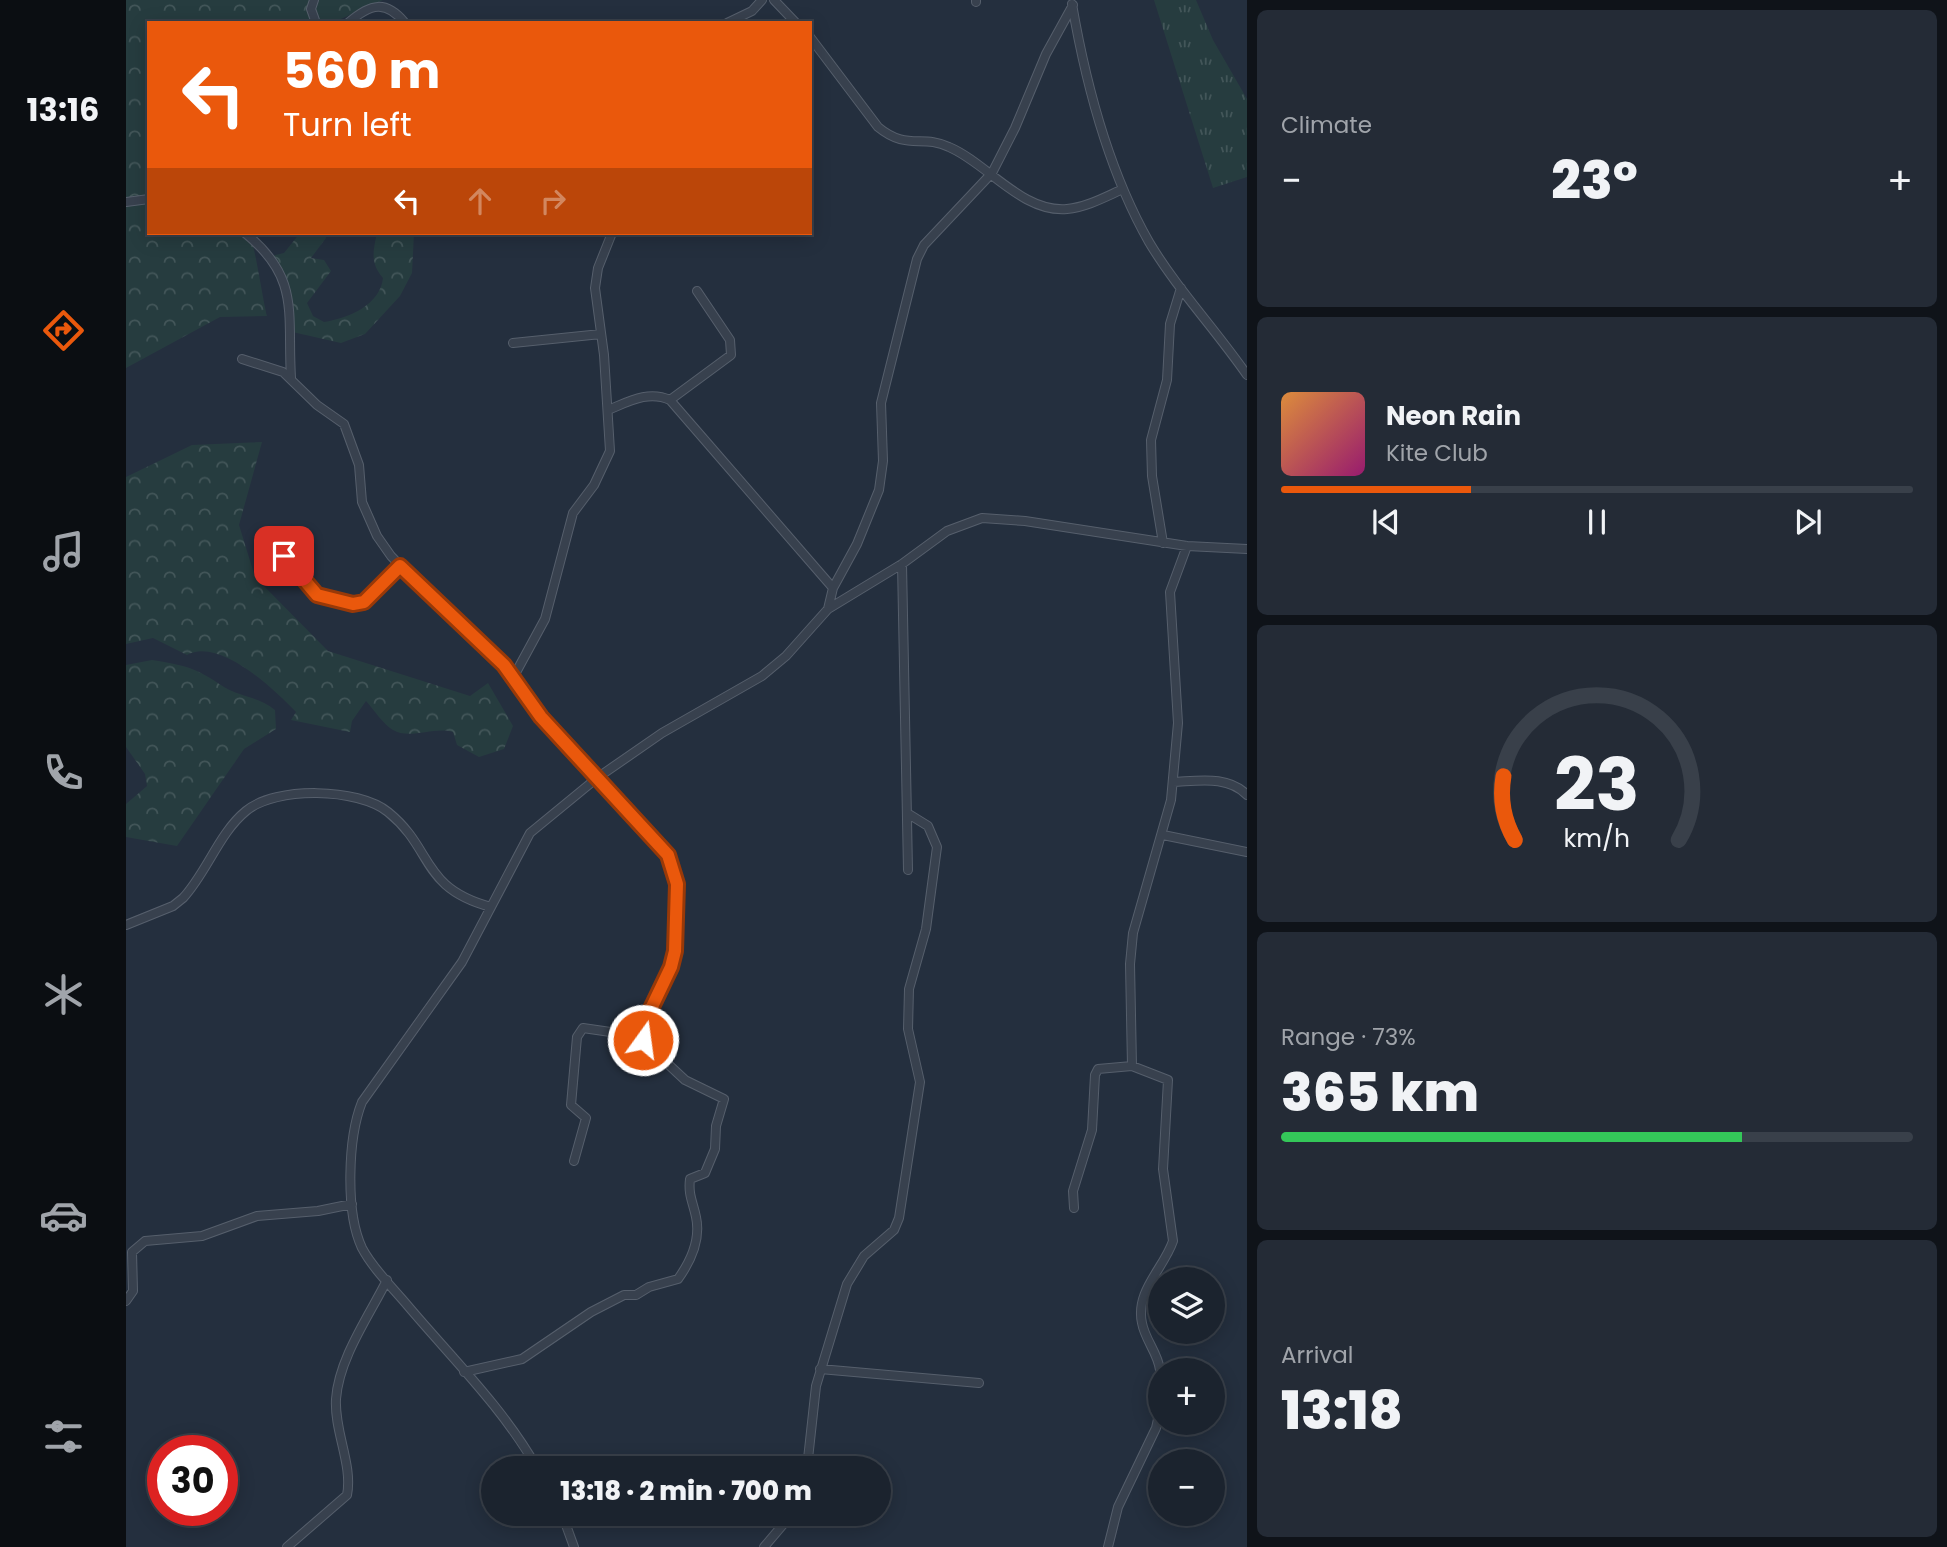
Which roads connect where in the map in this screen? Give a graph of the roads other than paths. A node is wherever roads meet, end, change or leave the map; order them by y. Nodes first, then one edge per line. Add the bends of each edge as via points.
1 (314, 0) edge
2 (762, 0) edge
3 (774, 0) edge
4 (1072, 3) edge
5 (315, 21) edge
6 (350, 21) edge
7 (403, 21) edge
8 (731, 21) edge
9 (794, 21) edge
10 (812, 40) edge
11 (992, 173) junction
12 (1123, 189) junction
13 (147, 199) edge
14 (126, 202) edge
15 (248, 235) edge
16 (611, 235) edge
17 (1181, 288) junction
18 (697, 291) dead end
19 (601, 334) junction
20 (513, 343) dead end
21 (242, 359) dead end
22 (1247, 375) edge
23 (291, 377) junction
24 (670, 400) junction
25 (608, 410) junction
26 (1163, 543) junction
27 (1187, 547) junction
28 (1247, 549) edge
29 (284, 556) dead end
30 (902, 564) junction
31 (400, 566) junction
32 (833, 589) junction
33 (828, 609) junction
34 (514, 676) junction
35 (597, 778) junction
36 (1173, 782) junction
37 (1247, 795) edge
38 (907, 813) junction
39 (1163, 835) junction
40 (1247, 852) edge
41 (908, 870) dead end
42 (491, 907) junction
43 (126, 925) edge
44 (638, 1036) junction
45 (1132, 1066) junction
46 (574, 1161) dead end
47 (352, 1203) junction
48 (1074, 1208) dead end
49 (387, 1280) junction
50 (126, 1301) edge
51 (1156, 1358) edge
52 (820, 1368) junction
53 (464, 1371) junction
54 (979, 1383) dead end
55 (1153, 1435) edge
56 (529, 1456) edge
57 (809, 1456) edge
58 (566, 1526) edge
59 (782, 1526) edge
60 (287, 1547) edge
61 (574, 1547) edge
62 (764, 1547) edge
63 (1108, 1547) edge

1 - 5 street via 311,9
2 - 8 street
3 - 9 street
4 - 11 street
4 - 12 street via 1092,93
6 - 7 street via 369,4 381,1
10 - 11 street via 891,138 949,146
11 - 12 street via 1015,191 1051,208 1085,205
11 - 32 street via 925,245 912,270 881,403 879,490
12 - 17 street via 1148,240
13 - 14 street
15 - 23 street via 271,256 287,290
16 - 19 street via 595,278
17 - 22 street
17 - 26 street via 1170,324 1167,380 1152,440 1152,477
18 - 24 street via 730,340 731,355
19 - 20 street
19 - 25 street
21 - 23 street via 274,367
23 - 31 street via 317,405 348,428 359,465 362,502 377,536
24 - 25 street via 647,395
24 - 32 street
25 - 34 street via 608,458 573,513 545,619
26 - 27 street
26 - 30 street via 982,518 947,531
27 - 28 street
27 - 36 street via 1170,592 1178,723
29 - 31 street via 317,595 353,604 364,602
30 - 33 street
30 - 38 street
31 - 34 street
32 - 33 street
33 - 35 street via 762,676 662,733
34 - 35 street via 541,717
35 - 42 street via 530,833
35 - 44 street via 663,846 677,884 677,937 671,967
36 - 37 street via 1231,783
36 - 39 street
38 - 41 street
38 - 52 street via 928,826 937,847 922,952 909,989 908,1030 920,1091 899,1219 894,1230 853,1270
39 - 40 street
39 - 45 street via 1133,933
42 - 43 street via 446,886 388,811 347,796 303,793 245,811 183,898
42 - 47 street via 462,962 362,1101 354,1130
44 - 46 street via 596,1028 579,1032 571,1098 574,1110 586,1118
44 - 53 street via 685,1080 725,1101 705,1173 690,1179 688,1196 697,1236 689,1264 678,1279 624,1295 590,1312 522,1359
45 - 48 street via 1102,1067 1094,1075 1092,1130 1073,1191
45 - 51 street via 1164,1078 1170,1085 1163,1169 1173,1241 1158,1264 1140,1316
47 - 49 street via 362,1248
47 - 50 street via 257,1216 202,1236 145,1241 132,1252 133,1292
49 - 53 street
49 - 60 street via 340,1381 337,1410 347,1495
52 - 54 street
52 - 57 street
53 - 56 street
55 - 63 street via 1118,1507
58 - 61 street
59 - 62 street

